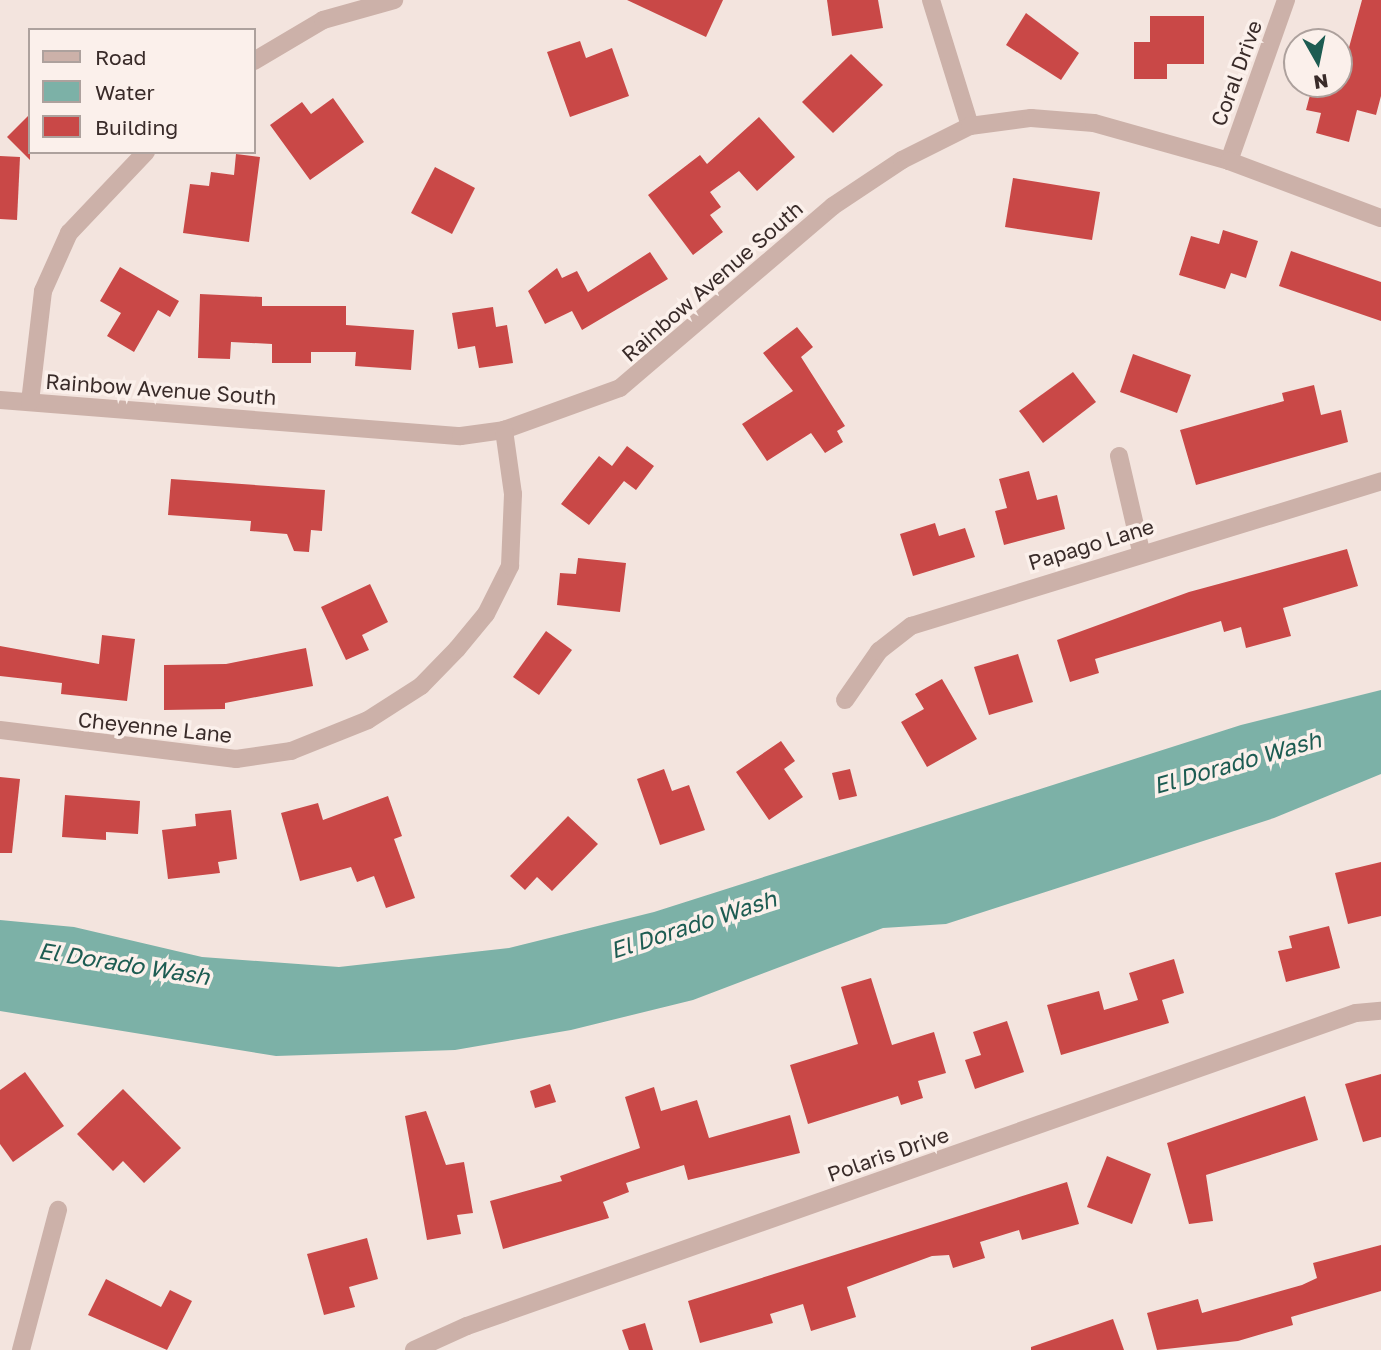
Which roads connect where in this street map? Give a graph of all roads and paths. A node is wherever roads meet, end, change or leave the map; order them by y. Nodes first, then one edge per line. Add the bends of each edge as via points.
1 (394, 0) edge
2 (931, 0) edge
3 (1286, 0) edge
4 (256, 60) edge
5 (970, 126) junction
6 (144, 154) edge
7 (1228, 161) junction
8 (1381, 218) edge
9 (0, 400) edge
10 (30, 402) junction
11 (504, 430) junction
12 (1119, 456) dead end
13 (1381, 481) edge
14 (1141, 551) junction
15 (845, 700) dead end
16 (0, 730) edge
17 (1381, 1011) edge
18 (58, 1210) dead end
19 (21, 1350) edge
20 (414, 1350) edge

1 - 4 street via 323,20
2 - 5 street
3 - 7 street, Coral Drive
5 - 7 street, Rainbow Avenue South via 1031,118 1094,123
5 - 11 street, Rainbow Avenue South via 902,160 833,206 620,388
6 - 10 street via 69,233 43,292
7 - 8 street, Rainbow Avenue South
9 - 10 street, Rainbow Avenue South
10 - 11 street, Rainbow Avenue South via 461,436
11 - 16 street, Cheyenne Lane via 513,495 510,566 486,614 457,649 421,686 368,720 291,751 236,759
12 - 14 street
13 - 14 street, Papago Lane
14 - 15 street, Papago Lane via 911,626 879,651
17 - 20 street, Polaris Drive via 1356,1013 467,1326
18 - 19 street

